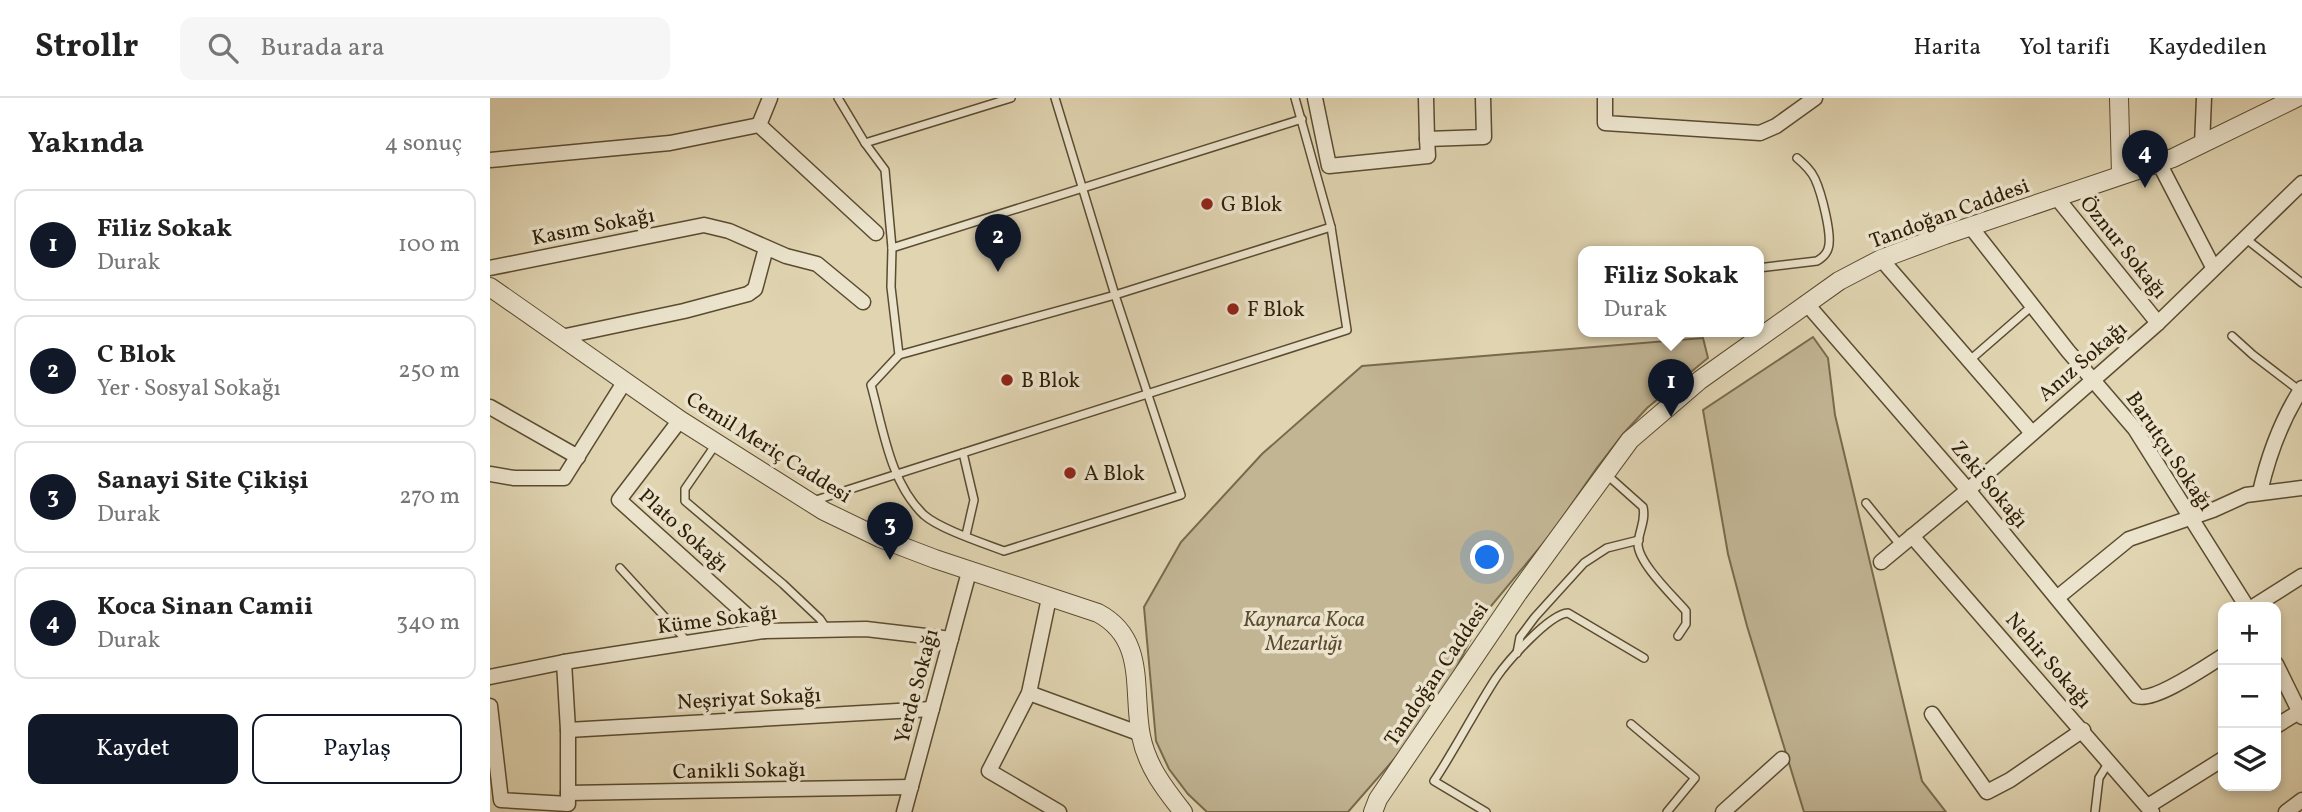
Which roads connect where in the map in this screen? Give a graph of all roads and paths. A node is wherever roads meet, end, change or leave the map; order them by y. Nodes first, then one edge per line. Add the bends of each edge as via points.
1 (769, 98) edge
2 (838, 98) edge
3 (1011, 98) edge
4 (1055, 98) edge
5 (1295, 98) edge
6 (1315, 98) edge
7 (1426, 98) edge
8 (1483, 98) edge
9 (1605, 98) edge
10 (1815, 98) edge
11 (2119, 98) edge
12 (2204, 98) edge
13 (2291, 99) edge
14 (1302, 119) junction
15 (759, 125) junction
16 (1427, 139) junction
17 (865, 143) junction
18 (2202, 145) junction
19 (1797, 158) dead end
20 (490, 160) edge
21 (2159, 163) junction
22 (2121, 174) junction
23 (2302, 183) edge
24 (1082, 188) junction
25 (2057, 198) junction
26 (1970, 226) junction
27 (1331, 227) junction
28 (876, 233) dead end
29 (2245, 238) junction
30 (766, 248) junction
31 (892, 248) junction
32 (1881, 259) junction
33 (1764, 267) edge
34 (2213, 267) junction
35 (490, 268) edge
36 (2302, 283) edge
37 (492, 293) edge
38 (1115, 295) junction
39 (863, 302) dead end
40 (1806, 303) junction
41 (2032, 306) junction
42 (2158, 323) junction
43 (1764, 329) edge
44 (2232, 336) dead end
45 (561, 337) junction
46 (1754, 337) edge
47 (899, 355) junction
48 (1969, 361) junction
49 (2093, 378) junction
50 (625, 381) junction
51 (2301, 390) edge
52 (1149, 395) junction
53 (490, 407) edge
54 (680, 420) junction
55 (2032, 433) junction
56 (717, 444) junction
57 (963, 453) junction
58 (578, 457) junction
59 (897, 473) junction
60 (490, 474) edge
61 (1605, 474) junction
62 (2302, 488) edge
63 (1968, 490) junction
64 (2260, 492) junction
65 (809, 502) junction
66 (1866, 503) dead end
67 (2190, 518) junction
68 (966, 535) junction
69 (1639, 540) junction
70 (1907, 541) junction
71 (1881, 562) dead end
72 (620, 568) dead end
73 (969, 572) junction
74 (2302, 576) edge
75 (2058, 597) junction
76 (1049, 598) junction
77 (2244, 602) edge
78 (2261, 602) edge
79 (764, 631) junction
80 (828, 631) junction
81 (1678, 636) dead end
82 (951, 639) junction
83 (686, 643) junction
84 (1517, 653) junction
85 (1644, 658) dead end
86 (2218, 659) edge
87 (564, 662) junction
88 (2276, 665) edge
89 (490, 677) edge
90 (1029, 693) junction
91 (490, 706) edge
92 (932, 709) junction
93 (1932, 714) dead end
94 (2300, 715) edge
95 (1631, 724) dead end
96 (2281, 724) edge
97 (568, 730) junction
98 (2083, 730) junction
99 (1141, 734) junction
100 (1782, 759) dead end
101 (2110, 762) junction
102 (2218, 762) edge
103 (911, 787) junction
104 (1168, 793) junction
105 (2302, 800) edge
106 (568, 803) edge
107 (1376, 806) edge
108 (2150, 809) edge
109 (1727, 811) edge
110 (904, 812) edge
111 (1059, 812) edge
112 (1183, 812) edge
113 (1189, 812) edge
114 (1360, 812) edge
115 (1486, 812) edge
116 (1667, 812) edge
117 (2095, 812) edge
118 (2286, 812) edge

1 - 15 street
2 - 17 lane
3 - 17 lane
4 - 24 lane
5 - 14 lane
6 - 16 street via 1329,166 1428,156
7 - 16 street
8 - 16 street via 1484,137
9 - 10 street via 1605,123 1759,133
11 - 22 street
12 - 18 street
13 - 18 street, Tandoğan Caddesi
14 - 24 lane
14 - 27 lane
15 - 20 street via 670,143
15 - 28 street
17 - 31 lane via 885,170
18 - 21 street, Tandoğan Caddesi
19 - 33 lane via 1818,187 1829,248 1817,261
21 - 22 street, Tandoğan Caddesi
21 - 34 street
22 - 25 street, Tandoğan Caddesi
23 - 29 street, Anız Sokağı
24 - 31 lane
24 - 38 lane
25 - 26 street, Tandoğan Caddesi
25 - 42 street, Öznur Sokağı
26 - 32 street, Tandoğan Caddesi
26 - 41 street, Barutçu Sokağı
27 - 38 lane
27 - 52 lane via 1347,330
29 - 34 street, Anız Sokağı
29 - 36 lane
30 - 35 street, Kasım Sokağı via 704,225
30 - 39 street via 817,264
30 - 45 street via 755,289 748,294
31 - 47 lane via 891,287
32 - 40 street, Tandoğan Caddesi
32 - 48 street
34 - 42 street, Anız Sokağı
37 - 45 street, Cemil Meriç Caddesi
38 - 47 lane
38 - 52 lane
40 - 43 street, Tandoğan Caddesi
40 - 63 street, Zeki Sokağı
41 - 48 lane
41 - 49 street, Barutçu Sokağı
42 - 49 street, Anız Sokağı
44 - 51 lane
45 - 50 street, Cemil Meriç Caddesi
46 - 61 street, Tandoğan Caddesi via 1630,440
47 - 59 lane via 871,385
48 - 55 street
49 - 55 street, Anız Sokağı
49 - 67 street, Barutçu Sokağı via 2134,429
50 - 54 street, Cemil Meriç Caddesi
50 - 58 street
51 - 64 street via 2274,447
52 - 57 lane
52 - 68 lane via 1181,495 1003,551
53 - 58 street
54 - 56 street, Cemil Meriç Caddesi
54 - 79 street, Plato Sokağı via 619,500
55 - 63 street, Anız Sokağı
56 - 65 street, Cemil Meriç Caddesi
56 - 80 lane via 685,489 685,501 783,584
57 - 59 lane
57 - 68 lane via 974,500
58 - 60 street via 564,478
59 - 65 lane
59 - 68 lane via 925,516
61 - 69 lane via 1643,506 1645,520
61 - 107 street, Tandoğan Caddesi via 1518,593
62 - 64 street
63 - 70 street, Anız Sokağı
63 - 75 street, Zeki Sokağı
64 - 67 street
65 - 73 street, Cemil Meriç Caddesi via 880,538
66 - 70 lane
67 - 75 street via 2129,540
67 - 77 street, Barutçu Sokağı
69 - 81 lane via 1641,557 1686,611 1686,624
69 - 84 lane via 1607,548 1584,563 1520,637
70 - 71 street, Anız Sokağı
70 - 98 street, Nehir Sokağı
72 - 83 lane
73 - 76 street, Cemil Meriç Caddesi
73 - 82 street, Yerde Sokağı
74 - 78 street
75 - 86 street, Zeki Sokağı via 2137,696 2155,695
76 - 90 street
76 - 99 street, Cemil Meriç Caddesi via 1098,613 1126,637 1132,651
79 - 80 street, Küme Sokağı
79 - 83 street, Küme Sokağı
80 - 82 street, Küme Sokağı via 866,629
82 - 92 street, Yerde Sokağı
83 - 87 street, Küme Sokağı
84 - 85 lane via 1556,616 1568,613
84 - 115 lane via 1497,677 1434,782
87 - 89 street, Küme Sokağı
87 - 97 street
88 - 94 street
90 - 99 street
90 - 111 street via 989,771
91 - 106 street, Canikli Sokağı via 501,800
92 - 97 street, Neşriyat Sokağı
92 - 103 street, Yerde Sokağı
93 - 98 street via 1987,792
94 - 96 street
95 - 116 lane via 1695,778
97 - 106 street
98 - 101 street, Nehir Sokağı
99 - 104 street, Cemil Meriç Caddesi via 1153,771
100 - 109 street
101 - 108 street, Nehir Sokağı
101 - 117 lane via 2099,778
102 - 108 street
103 - 106 street, Canikli Sokağı
103 - 110 street, Yerde Sokağı
104 - 112 street, Cemil Meriç Caddesi
104 - 113 street, Cemil Meriç Caddesi
105 - 118 street
107 - 114 street, Tandoğan Caddesi

